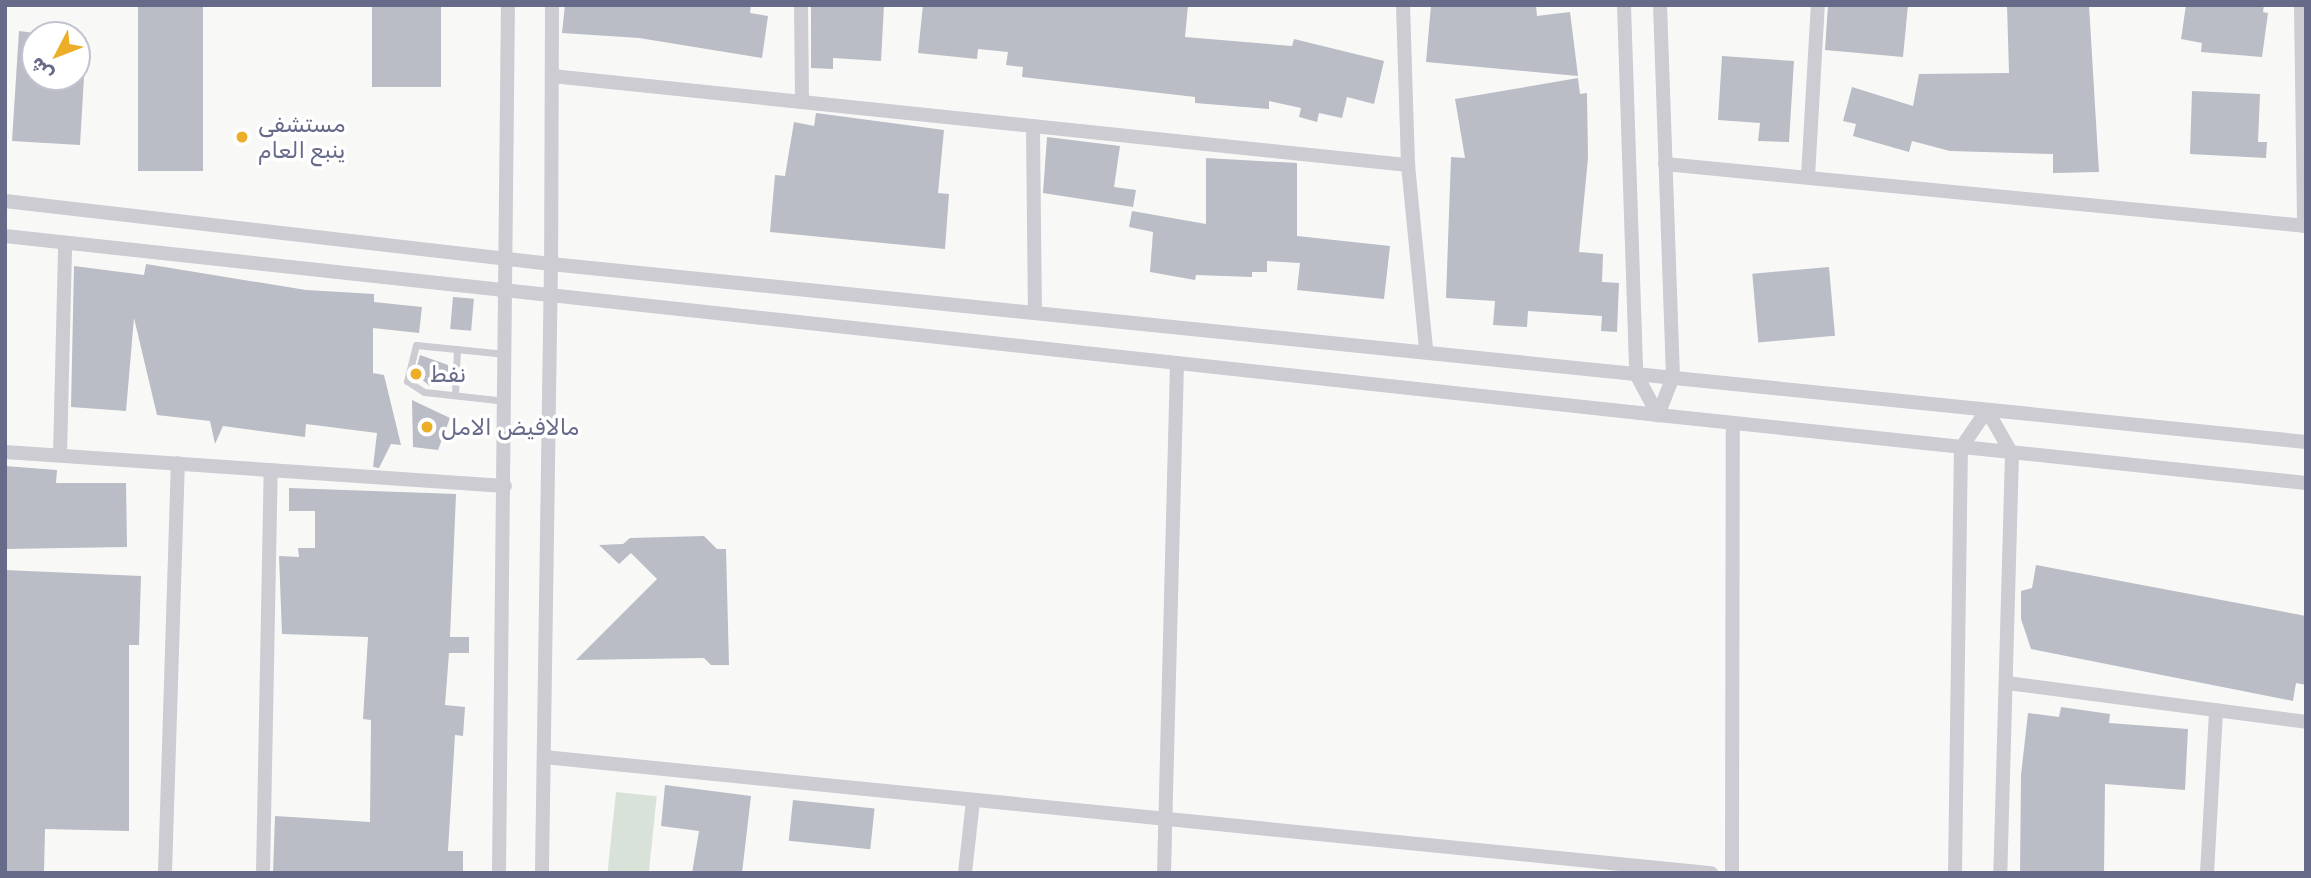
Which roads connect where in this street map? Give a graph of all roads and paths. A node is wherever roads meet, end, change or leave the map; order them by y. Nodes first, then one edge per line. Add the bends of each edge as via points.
1 (508, 5) edge
2 (552, 5) edge
3 (801, 5) edge
4 (1403, 5) edge
5 (1624, 5) edge
6 (1660, 5) edge
7 (1818, 5) edge
8 (2301, 5) edge
9 (552, 76) junction
10 (802, 101) junction
11 (1033, 129) junction
12 (1665, 164) junction
13 (1408, 165) junction
14 (1808, 177) junction
15 (5, 201) edge
16 (2305, 226) edge
17 (5, 236) edge
18 (65, 243) junction
19 (508, 259) junction
20 (551, 264) junction
21 (508, 293) junction
22 (551, 298) junction
23 (1035, 313) junction
24 (457, 349) junction
25 (1426, 349) junction
26 (507, 354) junction
27 (1177, 364) junction
28 (1636, 374) junction
29 (1673, 377) junction
30 (455, 395) junction
31 (506, 401) junction
32 (1987, 410) junction
33 (1658, 415) junction
34 (1733, 423) junction
35 (2306, 442) edge
36 (1961, 448) junction
37 (5, 452) edge
38 (2012, 454) junction
39 (60, 455) junction
40 (178, 463) junction
41 (271, 470) junction
42 (2306, 484) edge
43 (505, 486) junction
44 (2007, 683) junction
45 (2216, 710) junction
46 (2306, 722) edge
47 (544, 757) junction
48 (974, 800) junction
49 (1166, 819) junction
50 (1569, 866) edge
51 (165, 873) edge
52 (263, 873) edge
53 (499, 873) edge
54 (542, 873) edge
55 (965, 873) edge
56 (1164, 873) edge
57 (1711, 873) edge
58 (1732, 873) edge
59 (1955, 873) edge
60 (2000, 873) edge
61 (2207, 873) edge

1 - 19 street
2 - 9 street
3 - 10 street
4 - 13 street
5 - 28 street
6 - 12 street
7 - 14 street
8 - 16 street
9 - 10 street
9 - 20 street
10 - 11 street
11 - 13 street
11 - 23 street
12 - 14 street
12 - 29 street
13 - 25 street
14 - 16 street
15 - 19 street
17 - 18 street
18 - 21 street
18 - 39 street
19 - 20 street
19 - 21 street
20 - 22 street
20 - 23 street
21 - 22 street
21 - 26 street
22 - 27 street
22 - 47 street
23 - 25 street
24 - 26 lane
24 - 30 lane
24 - 30 lane via 415,345 407,381 424,393
25 - 28 street
26 - 31 street
27 - 33 street
27 - 49 street
28 - 29 street
28 - 33 street
29 - 32 street
29 - 33 street
30 - 31 lane
31 - 43 street
32 - 35 street
32 - 36 street
32 - 38 street
33 - 34 street
34 - 36 street
34 - 58 street
36 - 38 street
36 - 59 street
37 - 39 street
38 - 42 street
38 - 44 street
39 - 40 street
40 - 41 street
40 - 51 street
41 - 43 street
41 - 52 street
43 - 53 street
44 - 45 street
44 - 60 street
45 - 46 street
45 - 61 street
47 - 48 street
47 - 54 street
48 - 49 street
48 - 55 street
49 - 50 street
49 - 56 street
50 - 57 street

